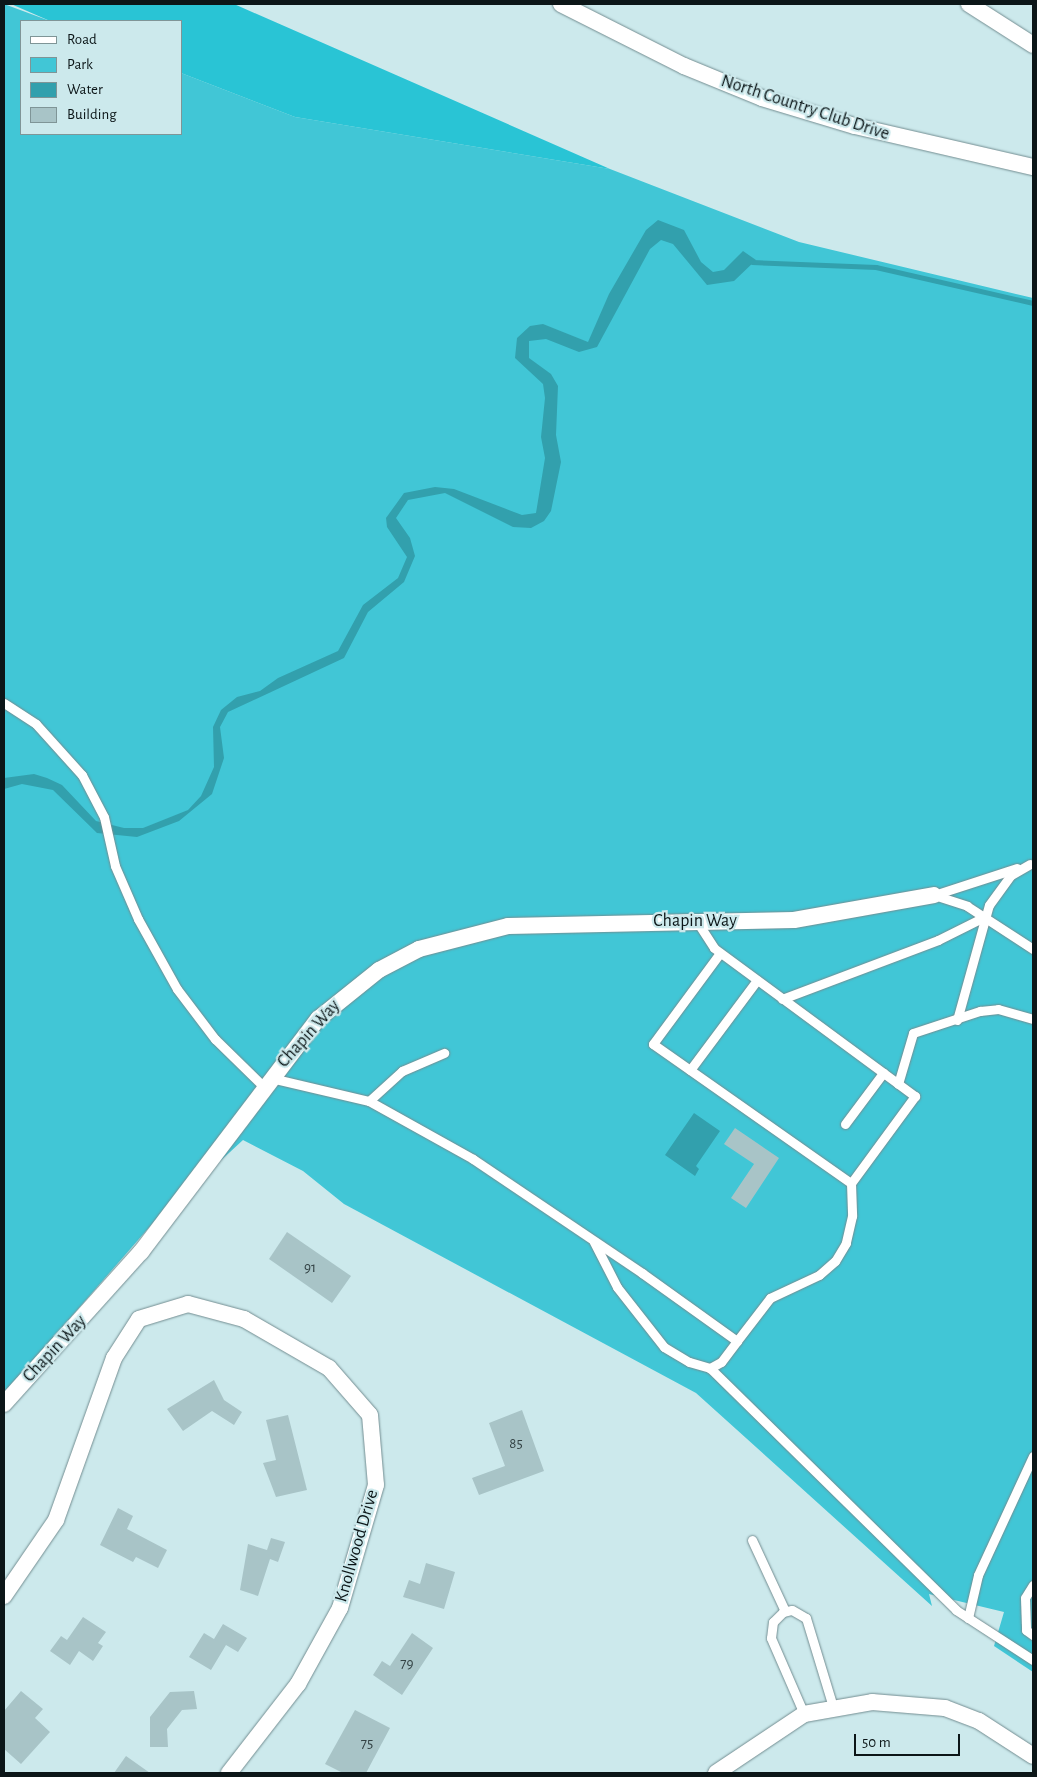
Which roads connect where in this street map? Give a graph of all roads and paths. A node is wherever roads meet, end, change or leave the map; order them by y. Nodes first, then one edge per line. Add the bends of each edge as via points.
1 (561, 4) edge
2 (969, 4) edge
3 (1033, 45) edge
4 (1033, 167) edge
5 (4, 703) edge
6 (1031, 864) edge
7 (934, 895) junction
8 (984, 916) junction
9 (696, 920) junction
10 (1033, 949) edge
11 (720, 953) junction
12 (757, 980) junction
13 (782, 998) junction
14 (1033, 1019) edge
15 (957, 1020) junction
16 (444, 1053) dead end
17 (690, 1070) junction
18 (883, 1073) junction
19 (268, 1082) junction
20 (898, 1084) junction
21 (369, 1100) junction
22 (846, 1124) dead end
23 (851, 1182) junction
24 (594, 1242) junction
25 (737, 1341) junction
26 (710, 1368) junction
27 (4, 1404) edge
28 (1033, 1456) edge
29 (752, 1540) dead end
30 (1033, 1585) edge
31 (4, 1596) edge
32 (785, 1611) junction
33 (968, 1618) junction
34 (1033, 1635) edge
35 (1033, 1660) edge
36 (833, 1707) junction
37 (804, 1714) junction
38 (1033, 1756) edge
39 (228, 1773) edge
40 (716, 1773) edge

1 - 4 street, North Country Club Drive via 684,66 762,98 856,126
2 - 3 street
5 - 19 lane via 36,724 82,776 104,817 107,843 138,919 178,989 215,1039
6 - 7 lane
6 - 8 lane via 1000,888
7 - 8 lane
7 - 9 street, Chapin Way via 794,920
8 - 10 lane
8 - 13 lane via 938,940
8 - 15 lane
9 - 11 lane
9 - 19 street, Chapin Way via 508,926 419,949 345,994
11 - 12 lane
11 - 17 lane via 653,1044
12 - 13 lane
12 - 17 lane
13 - 18 lane
14 - 15 lane via 998,1008
15 - 20 lane via 913,1033
16 - 21 lane via 402,1071
17 - 23 lane
18 - 20 lane
18 - 22 lane
19 - 21 lane
19 - 27 street, Chapin Way via 135,1259
20 - 23 lane via 915,1096
21 - 24 lane via 474,1160
23 - 25 lane via 852,1216 846,1243 835,1261 819,1276 770,1298
24 - 25 lane
24 - 26 lane via 617,1287 649,1332 690,1362
25 - 26 lane via 721,1362
26 - 33 lane
28 - 33 lane via 978,1575
29 - 32 lane
30 - 34 lane via 1025,1598 1026,1630
31 - 39 street, Knollwood Drive via 56,1520 114,1358 140,1319 188,1304 244,1319 329,1368 370,1415 376,1485 340,1608 298,1684
32 - 36 lane via 806,1618
32 - 37 lane via 773,1622 771,1638
33 - 35 lane
36 - 37 street
36 - 38 street via 898,1701 945,1708 979,1721
37 - 40 street

